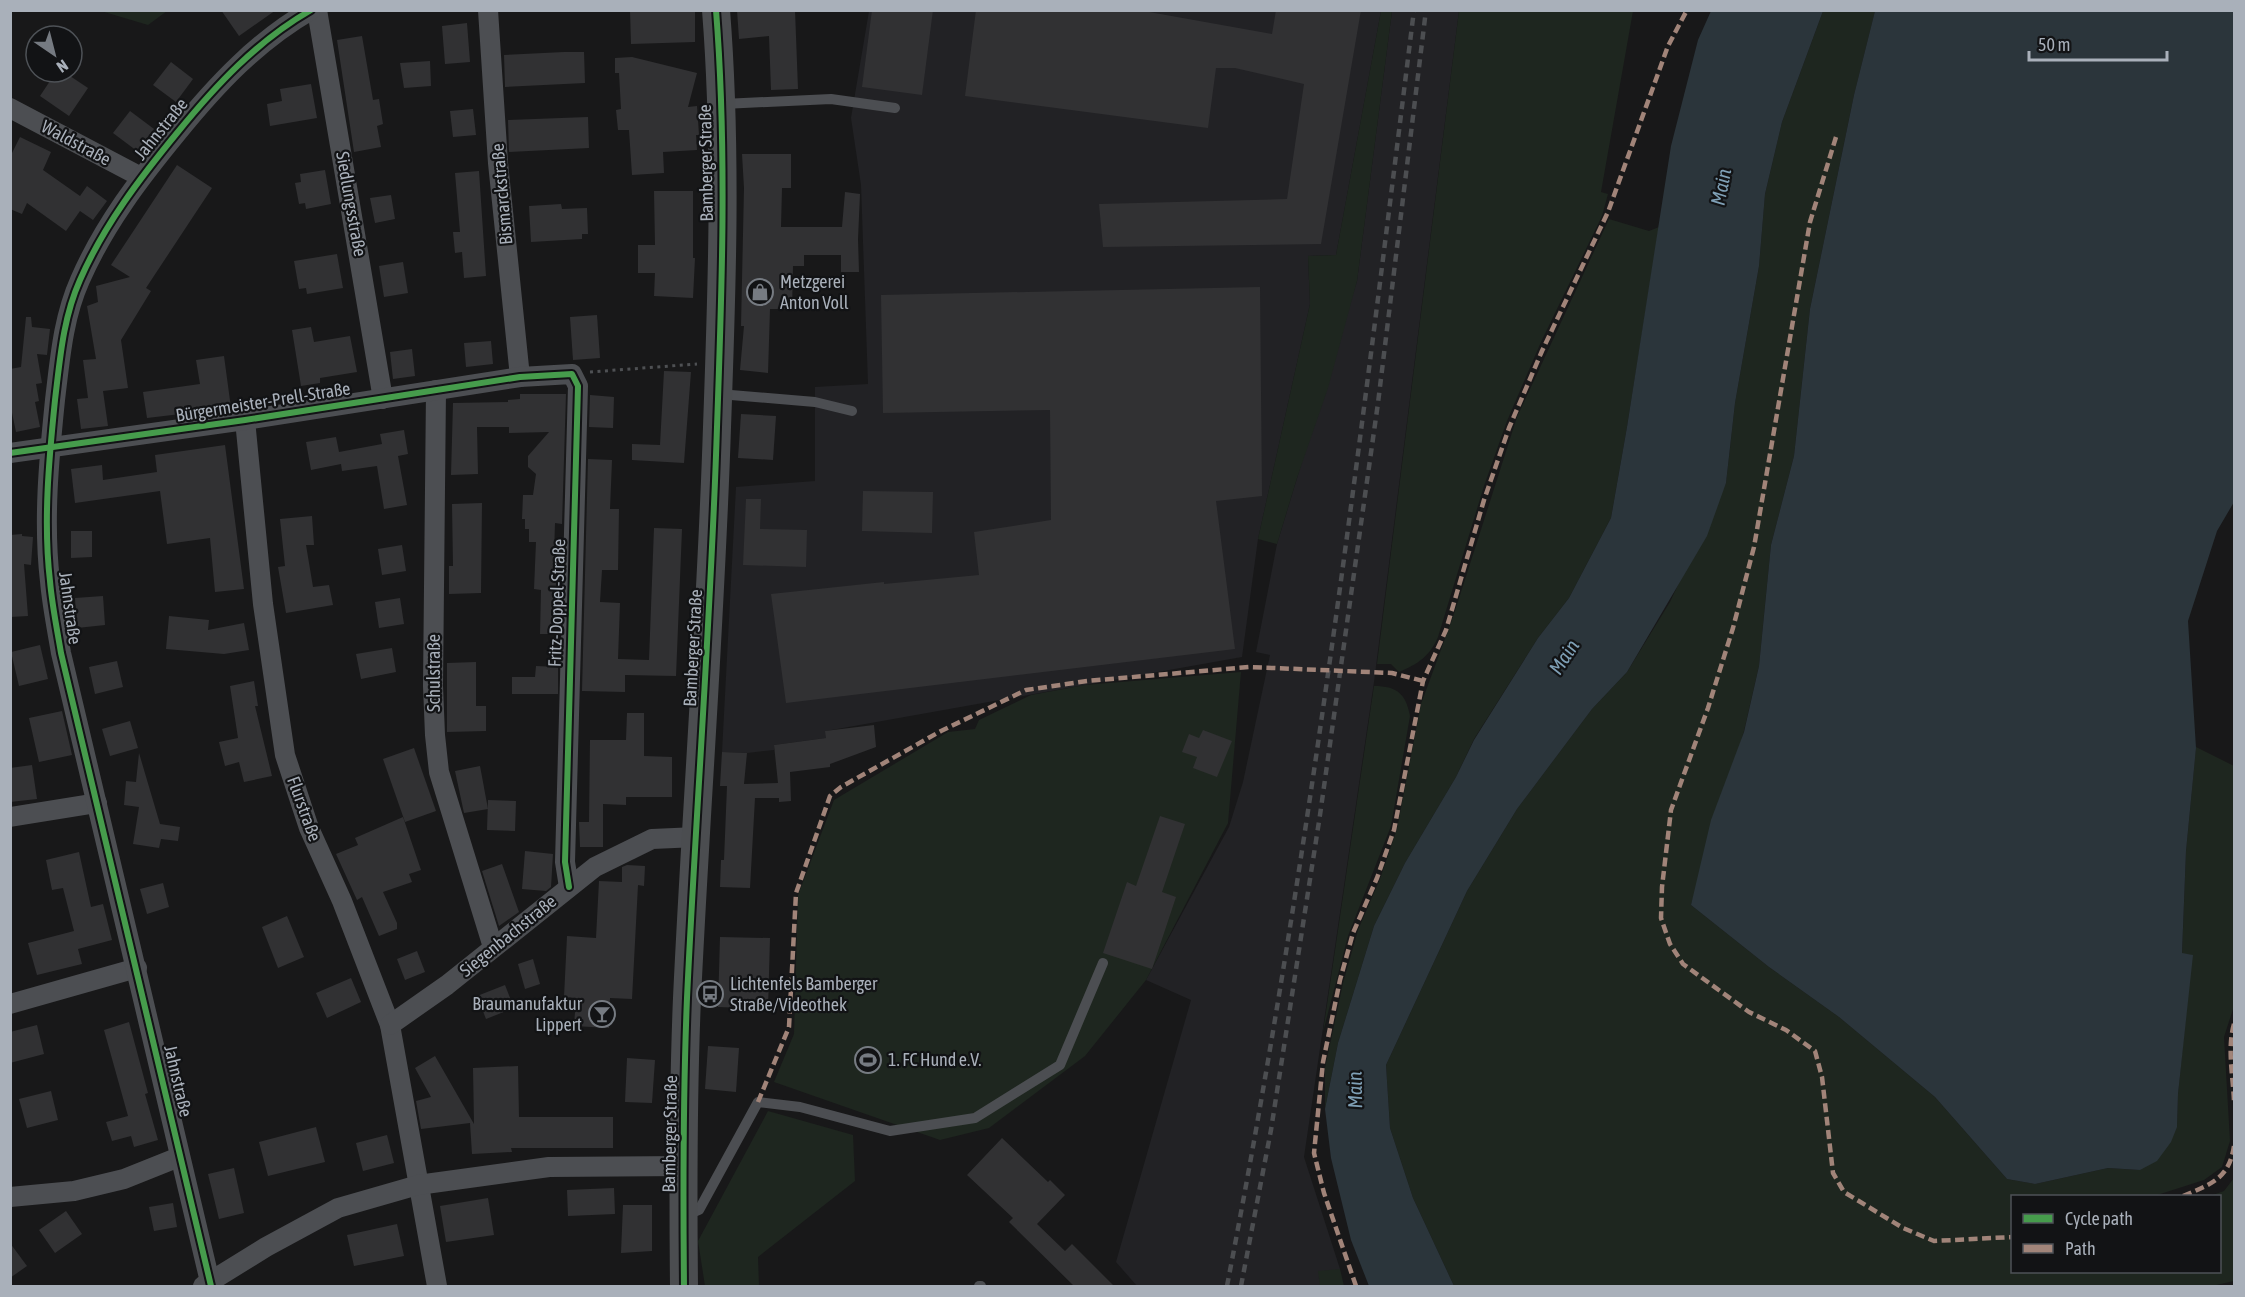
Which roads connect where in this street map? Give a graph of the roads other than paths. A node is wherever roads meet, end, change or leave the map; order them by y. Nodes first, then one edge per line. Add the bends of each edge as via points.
1 (311, 10) edge
2 (317, 10) edge
3 (488, 10) edge
4 (716, 10) edge
5 (721, 104) junction
6 (10, 108) edge
7 (896, 108) dead end
8 (141, 177) junction
9 (520, 377) junction
10 (436, 390) junction
11 (718, 394) junction
12 (383, 399) junction
13 (852, 411) dead end
14 (245, 420) junction
15 (51, 448) junction
16 (10, 453) edge
17 (97, 803) junction
18 (10, 818) edge
19 (697, 837) junction
20 (568, 887) junction
21 (493, 947) junction
22 (1103, 963) dead end
23 (137, 968) junction
24 (10, 1004) edge
25 (390, 1025) junction
26 (179, 1157) junction
27 (684, 1166) junction
28 (418, 1185) junction
29 (12, 1190) edge
30 (684, 1217) junction
31 (208, 1285) edge
32 (437, 1287) edge
33 (684, 1287) edge

1 - 8 street, Jahnstraße via 252,52 203,101
2 - 12 street, Siedlungsstraße
3 - 9 street, Bismarckstraße via 498,163
4 - 5 street, Bamberger Straße
5 - 7 lane via 831,99
5 - 11 street, Bamberger Straße
6 - 8 street, Waldstraße
8 - 15 street, Jahnstraße via 103,233 79,281 65,325
9 - 10 street, Bürgermeister-Prell-Straße
9 - 20 street, Fritz-Doppel-Straße via 572,374 578,386 565,862
10 - 12 street, Bürgermeister-Prell-Straße
10 - 21 street, Schulstraße via 435,735 439,772
11 - 13 lane via 815,402
11 - 19 street, Bamberger Straße
12 - 14 street, Bürgermeister-Prell-Straße
14 - 15 street, Bürgermeister-Prell-Straße
14 - 25 street, Flurstraße via 263,604 285,755 309,828
15 - 16 street, Bürgermeister-Prell-Straße
15 - 17 street, Jahnstraße via 47,509 50,580 61,653
17 - 18 street
17 - 23 street, Jahnstraße
19 - 20 street, Siegenbachstraße via 652,839 595,867
19 - 27 street, Bamberger Straße via 687,999
20 - 21 street, Siegenbachstraße
21 - 25 street, Siegenbachstraße
22 - 30 lane via 1060,1065 975,1118 890,1131 800,1107 758,1102 699,1210
23 - 24 street
23 - 26 street, Jahnstraße
25 - 28 street, Flurstraße
26 - 29 street via 124,1179 74,1191
26 - 31 street, Jahnstraße
27 - 28 street via 549,1167
27 - 30 street, Bamberger Straße
28 - 31 street via 338,1208 266,1247
28 - 32 street, Flurstraße
30 - 33 street, Bamberger Straße

